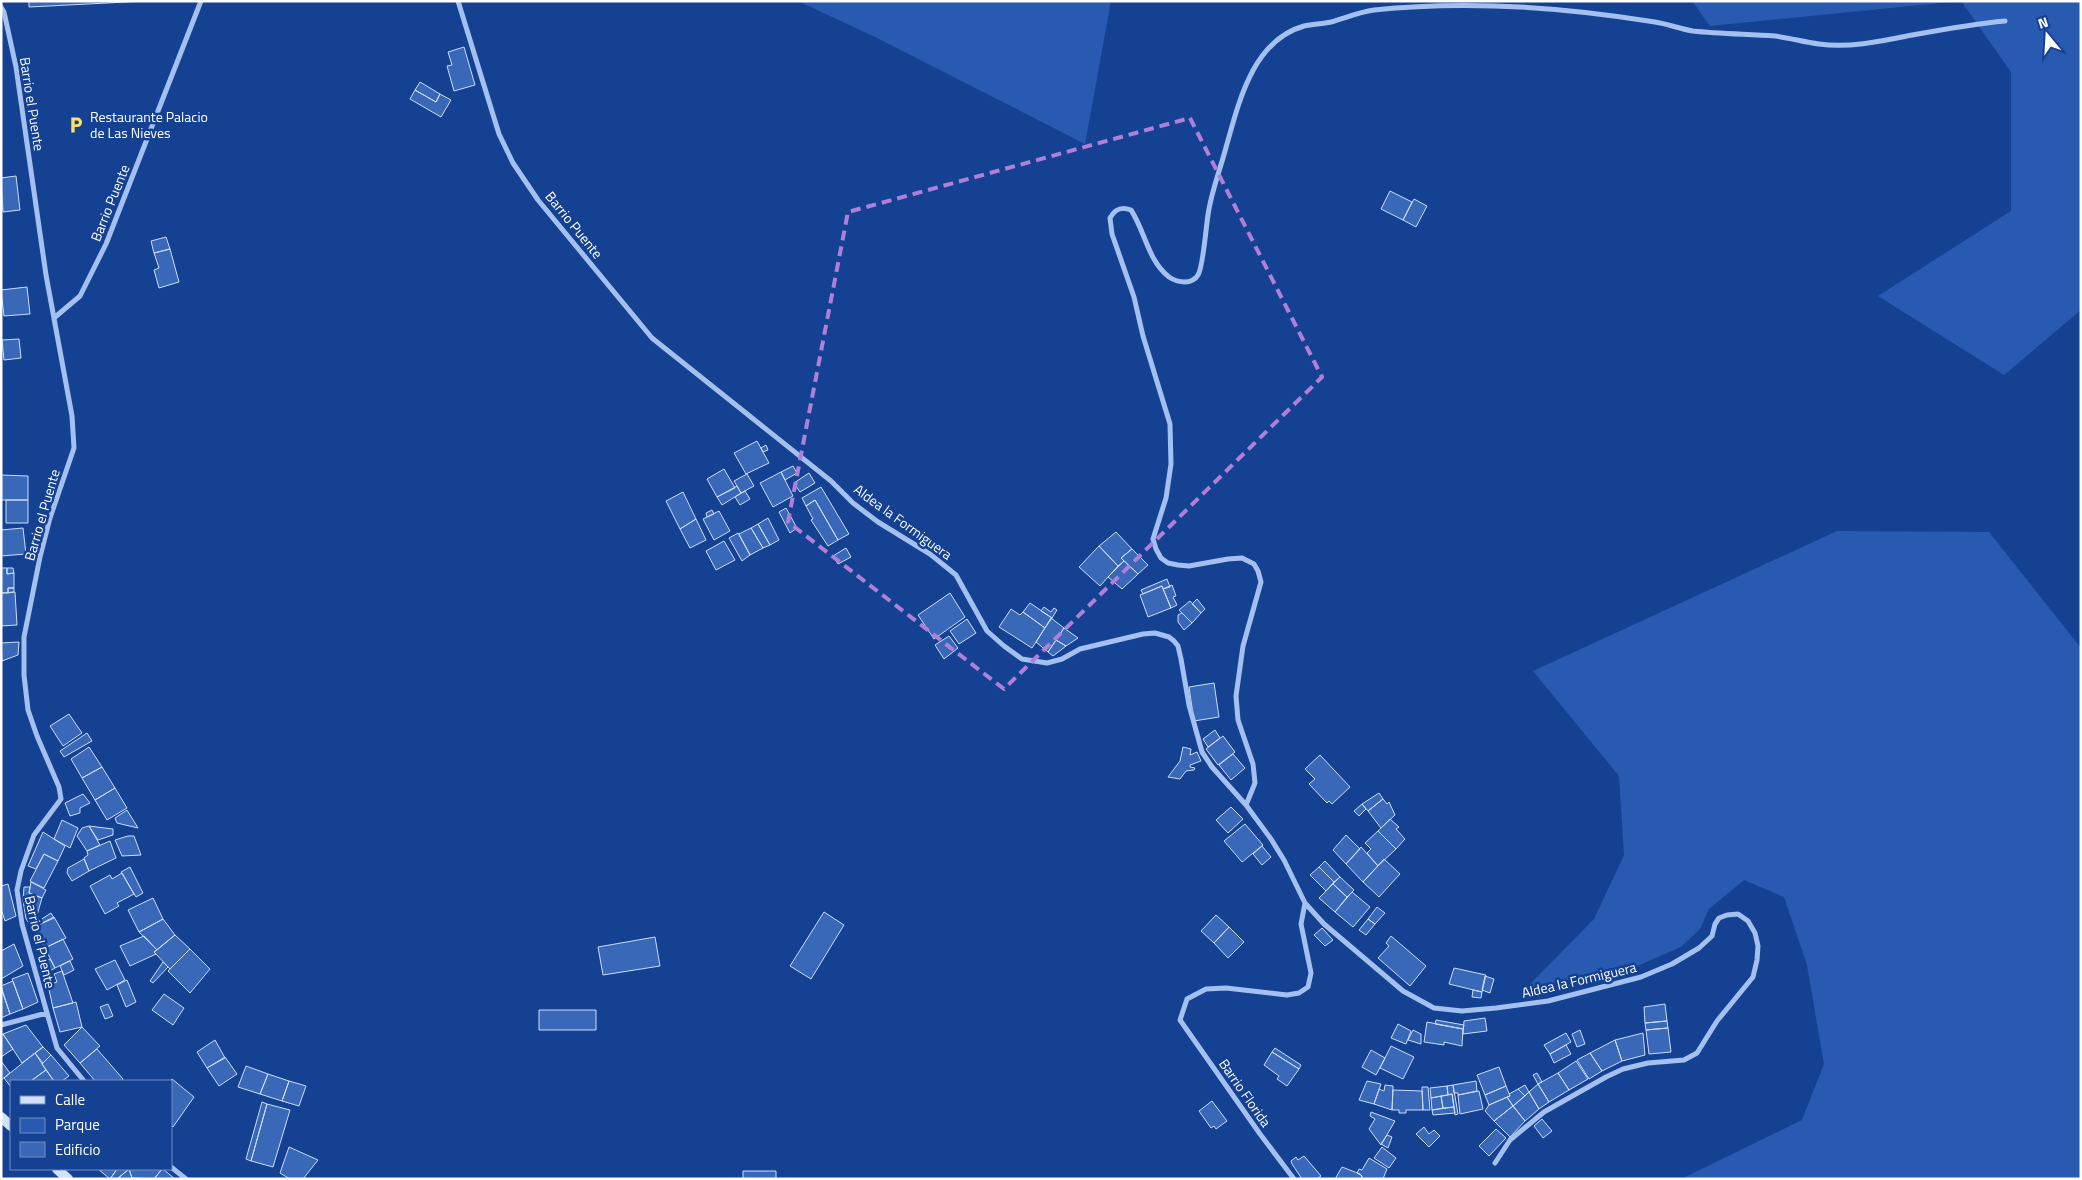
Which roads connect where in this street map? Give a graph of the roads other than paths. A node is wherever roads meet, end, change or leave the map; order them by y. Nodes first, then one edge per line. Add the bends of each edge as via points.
1 (201, 1) edge
2 (458, 1) edge
3 (1, 7) edge
4 (2005, 21) dead end
5 (54, 318) junction
6 (746, 414) joint
7 (1246, 805) junction
8 (1305, 903) junction
9 (47, 1013) junction
10 (1, 1025) edge
11 (83, 1080) edge
12 (1494, 1163) dead end
13 (172, 1168) edge
14 (58, 1170) edge
15 (68, 1179) edge
16 (186, 1179) edge
17 (1294, 1179) edge

1 - 5 street, Barrio Puente via 106,244 80,296
2 - 6 street, Barrio Puente via 499,134 513,163 533,192 652,338
3 - 5 street, Barrio el Puente via 16,67
4 - 7 street via 1839,45 1777,36 1692,31 1659,22 1550,8 1452,4 1373,10 1305,26 1286,33 1276,41 1257,64 1239,103 1210,200 1202,267 1197,277 1190,282 1179,282 1168,276 1155,260 1130,210 1124,207 1117,209 1110,218 1112,234 1134,297 1170,424 1171,464 1166,498 1153,540 1156,549 1160,558 1178,565 1242,558 1254,564 1261,582 1243,646 1236,696 1238,720 1253,764 1255,783
5 - 9 street, Barrio el Puente via 72,416 74,448 40,557 24,637 24,675 28,710 61,799 34,835 17,890 22,924
6 - 7 street, Aldea la Formiguera via 878,522 930,554 956,575 987,631 1022,659 1047,663 1080,649 1143,634 1169,637 1178,646 1202,752
7 - 8 street, Aldea la Formiguera via 1284,860
8 - 12 street, Aldea la Formiguera via 1324,924 1403,991 1434,1008 1462,1011 1548,1001 1641,978 1699,948 1712,936 1720,918 1738,914 1748,921 1758,946 1754,977 1717,1021 1698,1052 1684,1060 1648,1063 1606,1077 1544,1112 1510,1140
8 - 17 street, Barrio Florida via 1301,924 1310,973 1308,987 1287,995 1206,989 1187,999 1180,1020
9 - 10 street
9 - 11 street via 57,1048
13 - 16 street
14 - 15 street

